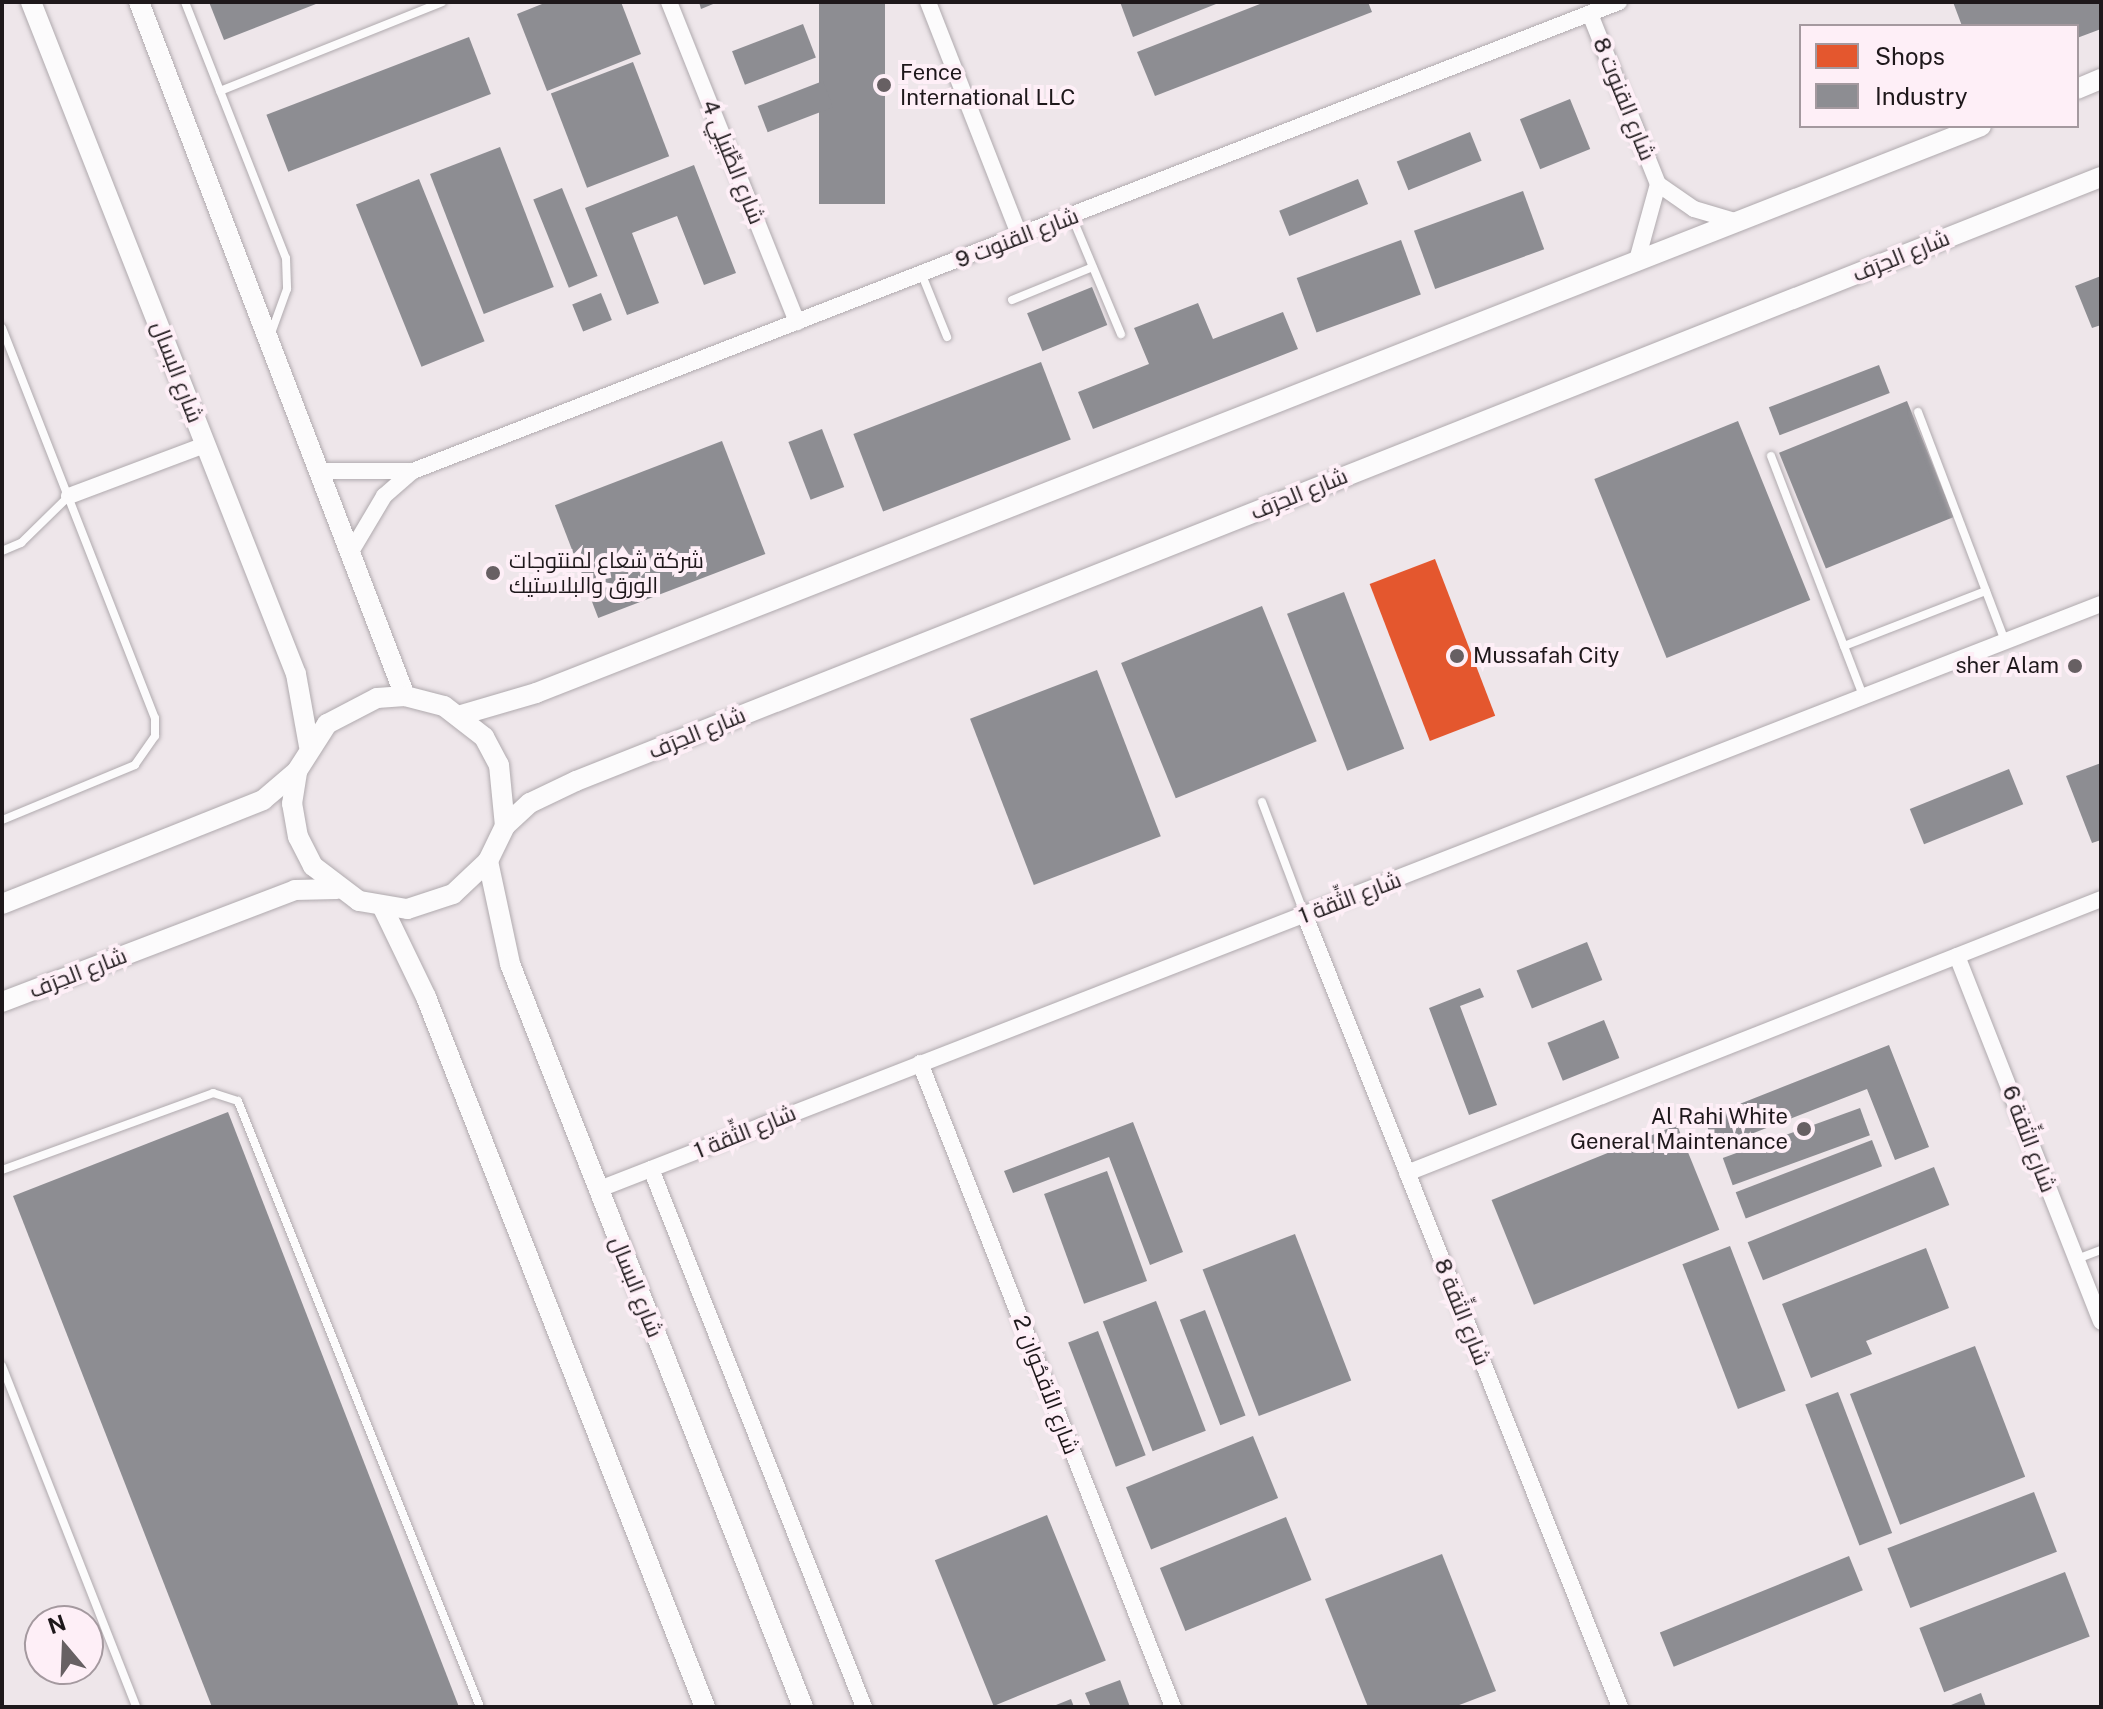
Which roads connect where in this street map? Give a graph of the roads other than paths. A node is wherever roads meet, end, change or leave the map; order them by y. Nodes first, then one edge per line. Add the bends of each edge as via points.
1 (31, 2) edge
2 (139, 2) edge
3 (185, 2) edge
4 (442, 2) edge
5 (669, 2) edge
6 (928, 2) edge
7 (1619, 2) edge
8 (1590, 14) junction
9 (2101, 79) edge
10 (2079, 88) edge
11 (220, 91) junction
12 (1976, 128) edge
13 (2101, 177) edge
14 (1658, 184) junction
15 (1072, 217) junction
16 (1735, 221) junction
17 (1020, 237) junction
18 (1637, 260) junction
19 (1093, 267) junction
20 (922, 275) junction
21 (1012, 300) dead end
22 (797, 322) junction
23 (2, 328) edge
24 (1121, 334) dead end
25 (270, 337) junction
26 (947, 337) dead end
27 (1918, 412) dead end
28 (205, 445) junction
29 (1771, 456) dead end
30 (322, 471) junction
31 (413, 471) junction
32 (69, 496) junction
33 (352, 550) junction
34 (2, 551) edge
35 (1986, 591) junction
36 (2101, 604) edge
37 (2005, 641) junction
38 (1844, 646) junction
39 (405, 696) junction
40 (1864, 697) junction
41 (461, 715) junction
42 (309, 746) junction
43 (297, 771) junction
44 (1262, 802) dead end
45 (2, 820) edge
46 (505, 826) junction
47 (488, 861) junction
48 (337, 889) junction
49 (2101, 899) edge
50 (2, 904) edge
51 (383, 908) junction
52 (1305, 916) junction
53 (1957, 956) junction
54 (2, 1002) edge
55 (920, 1063) junction
56 (651, 1169) junction
57 (2, 1170) edge
58 (1407, 1173) junction
59 (597, 1190) junction
60 (2101, 1250) edge
61 (2076, 1259) junction
62 (2097, 1299) edge
63 (2101, 1322) edge
64 (2, 1366) edge
65 (136, 1707) edge
66 (480, 1707) edge
67 (705, 1707) edge
68 (803, 1707) edge
69 (864, 1707) edge
70 (1173, 1707) edge
71 (1620, 1707) edge

1 - 28 street, شارع البسال
2 - 25 street
3 - 11 lane
4 - 11 lane
5 - 22 street, شارع الطِّبَيلِي 4
6 - 17 street
7 - 8 street, شارع القنوت 9
8 - 14 street, شارع القنوت 8
8 - 15 street, شارع القنوت 9
9 - 10 street
11 - 25 lane via 286,258 287,289
12 - 16 street
13 - 46 street, شارع الحِرَف via 576,781 530,803
14 - 16 street, شارع القنوت 8 via 1694,209
14 - 18 street, شارع القنوت 8
15 - 17 street, شارع القنوت 9
15 - 19 lane
16 - 18 street
17 - 20 street, شارع القنوت 9
18 - 41 street via 536,693
19 - 21 lane
19 - 24 lane
20 - 22 street, شارع القنوت 9
20 - 26 lane
22 - 31 street, شارع القنوت 9
23 - 32 lane
25 - 30 street
27 - 35 lane
28 - 32 street
28 - 42 street, شارع البسال via 296,674
29 - 38 lane
30 - 31 street, شارع القنوت 9
30 - 33 street
31 - 33 street, شارع القنوت 9 via 384,496
32 - 34 lane via 21,543
32 - 45 lane via 150,699 155,736 135,765
33 - 39 street
35 - 37 lane
35 - 38 lane
36 - 37 street, شارع الثِّقة 1
37 - 40 street, شارع الثِّقة 1
38 - 40 lane
39 - 41 street
39 - 42 street via 350,708
40 - 52 street, شارع الثِّقة 1
41 - 46 street via 484,737 499,765
42 - 43 street
43 - 48 street via 292,804 298,837 313,866
43 - 50 street via 263,800 222,819
44 - 52 lane
46 - 47 street
47 - 51 street via 453,894 407,909
47 - 59 street, شارع البسال via 510,964
48 - 51 street
48 - 54 street, شارع الحِرَف via 295,890
49 - 53 street
51 - 67 street via 426,997
52 - 55 street, شارع الثِّقة 1
52 - 58 street, شارع الثِّقة 8
53 - 58 street
53 - 61 street, شارع الثِّقة 6
55 - 56 street, شارع الثِّقة 1
55 - 70 street, شارع الأقحُوان 2
56 - 59 street, شارع الثِّقة 1
56 - 69 street
57 - 66 lane via 213,1093 238,1101
58 - 71 street, شارع الثِّقة 8
59 - 68 street, شارع البسال
60 - 61 lane
61 - 62 street, شارع الثِّقة 6
62 - 63 street, شارع الثِّقة 6
64 - 65 lane

